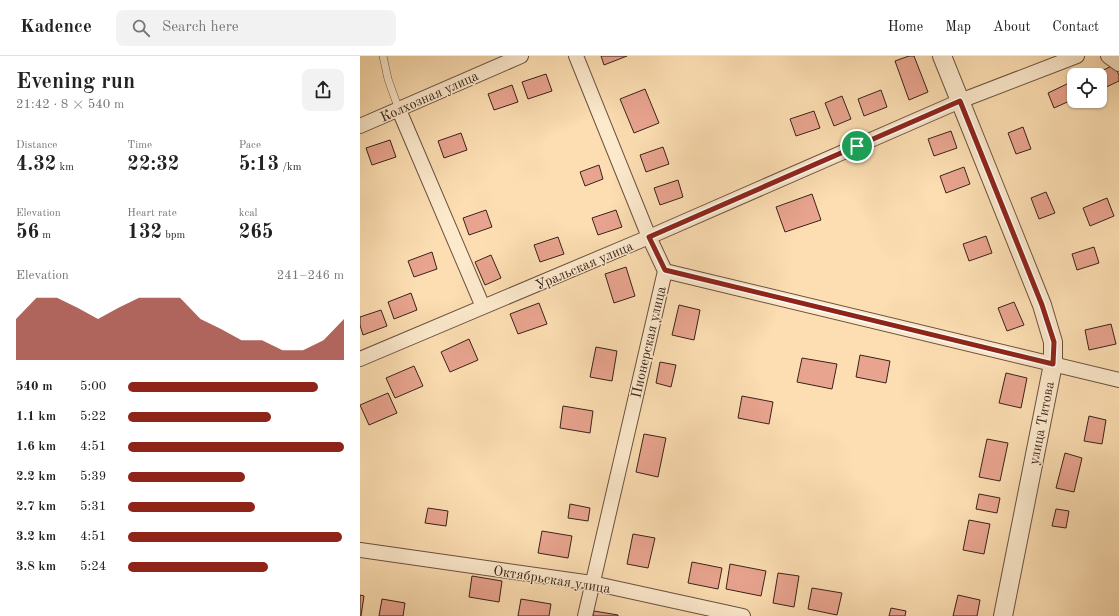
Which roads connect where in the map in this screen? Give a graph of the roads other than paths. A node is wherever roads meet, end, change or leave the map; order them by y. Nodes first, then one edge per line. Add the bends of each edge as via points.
1 (384, 56) edge
2 (521, 56) edge
3 (576, 56) edge
4 (942, 56) edge
5 (1077, 56) edge
6 (1108, 56) edge
7 (1119, 64) edge
8 (960, 101) junction
9 (399, 110) junction
10 (360, 126) edge
11 (649, 237) junction
12 (665, 270) junction
13 (483, 307) junction
14 (360, 359) edge
15 (1053, 364) junction
16 (1119, 380) edge
17 (360, 550) edge
18 (592, 583) junction
19 (585, 616) edge
20 (743, 616) edge
21 (1003, 616) edge

1 - 9 lane via 388,79
2 - 9 street, Колхозная улица
3 - 11 street, Пионерская улица
4 - 8 street, улица Титова
5 - 8 street, Уральская улица
6 - 7 street
8 - 11 street, Уральская улица
8 - 15 street, улица Титова via 1042,305 1054,342
9 - 10 street, Колхозная улица
9 - 13 street
11 - 12 street, Пионерская улица
11 - 13 street, Уральская улица
12 - 15 street
12 - 18 street, Пионерская улица
13 - 14 street, Уральская улица
15 - 16 street
15 - 21 street, улица Титова
17 - 18 street, Октябрьская улица
18 - 19 street, Пионерская улица
18 - 20 street, Октябрьская улица

